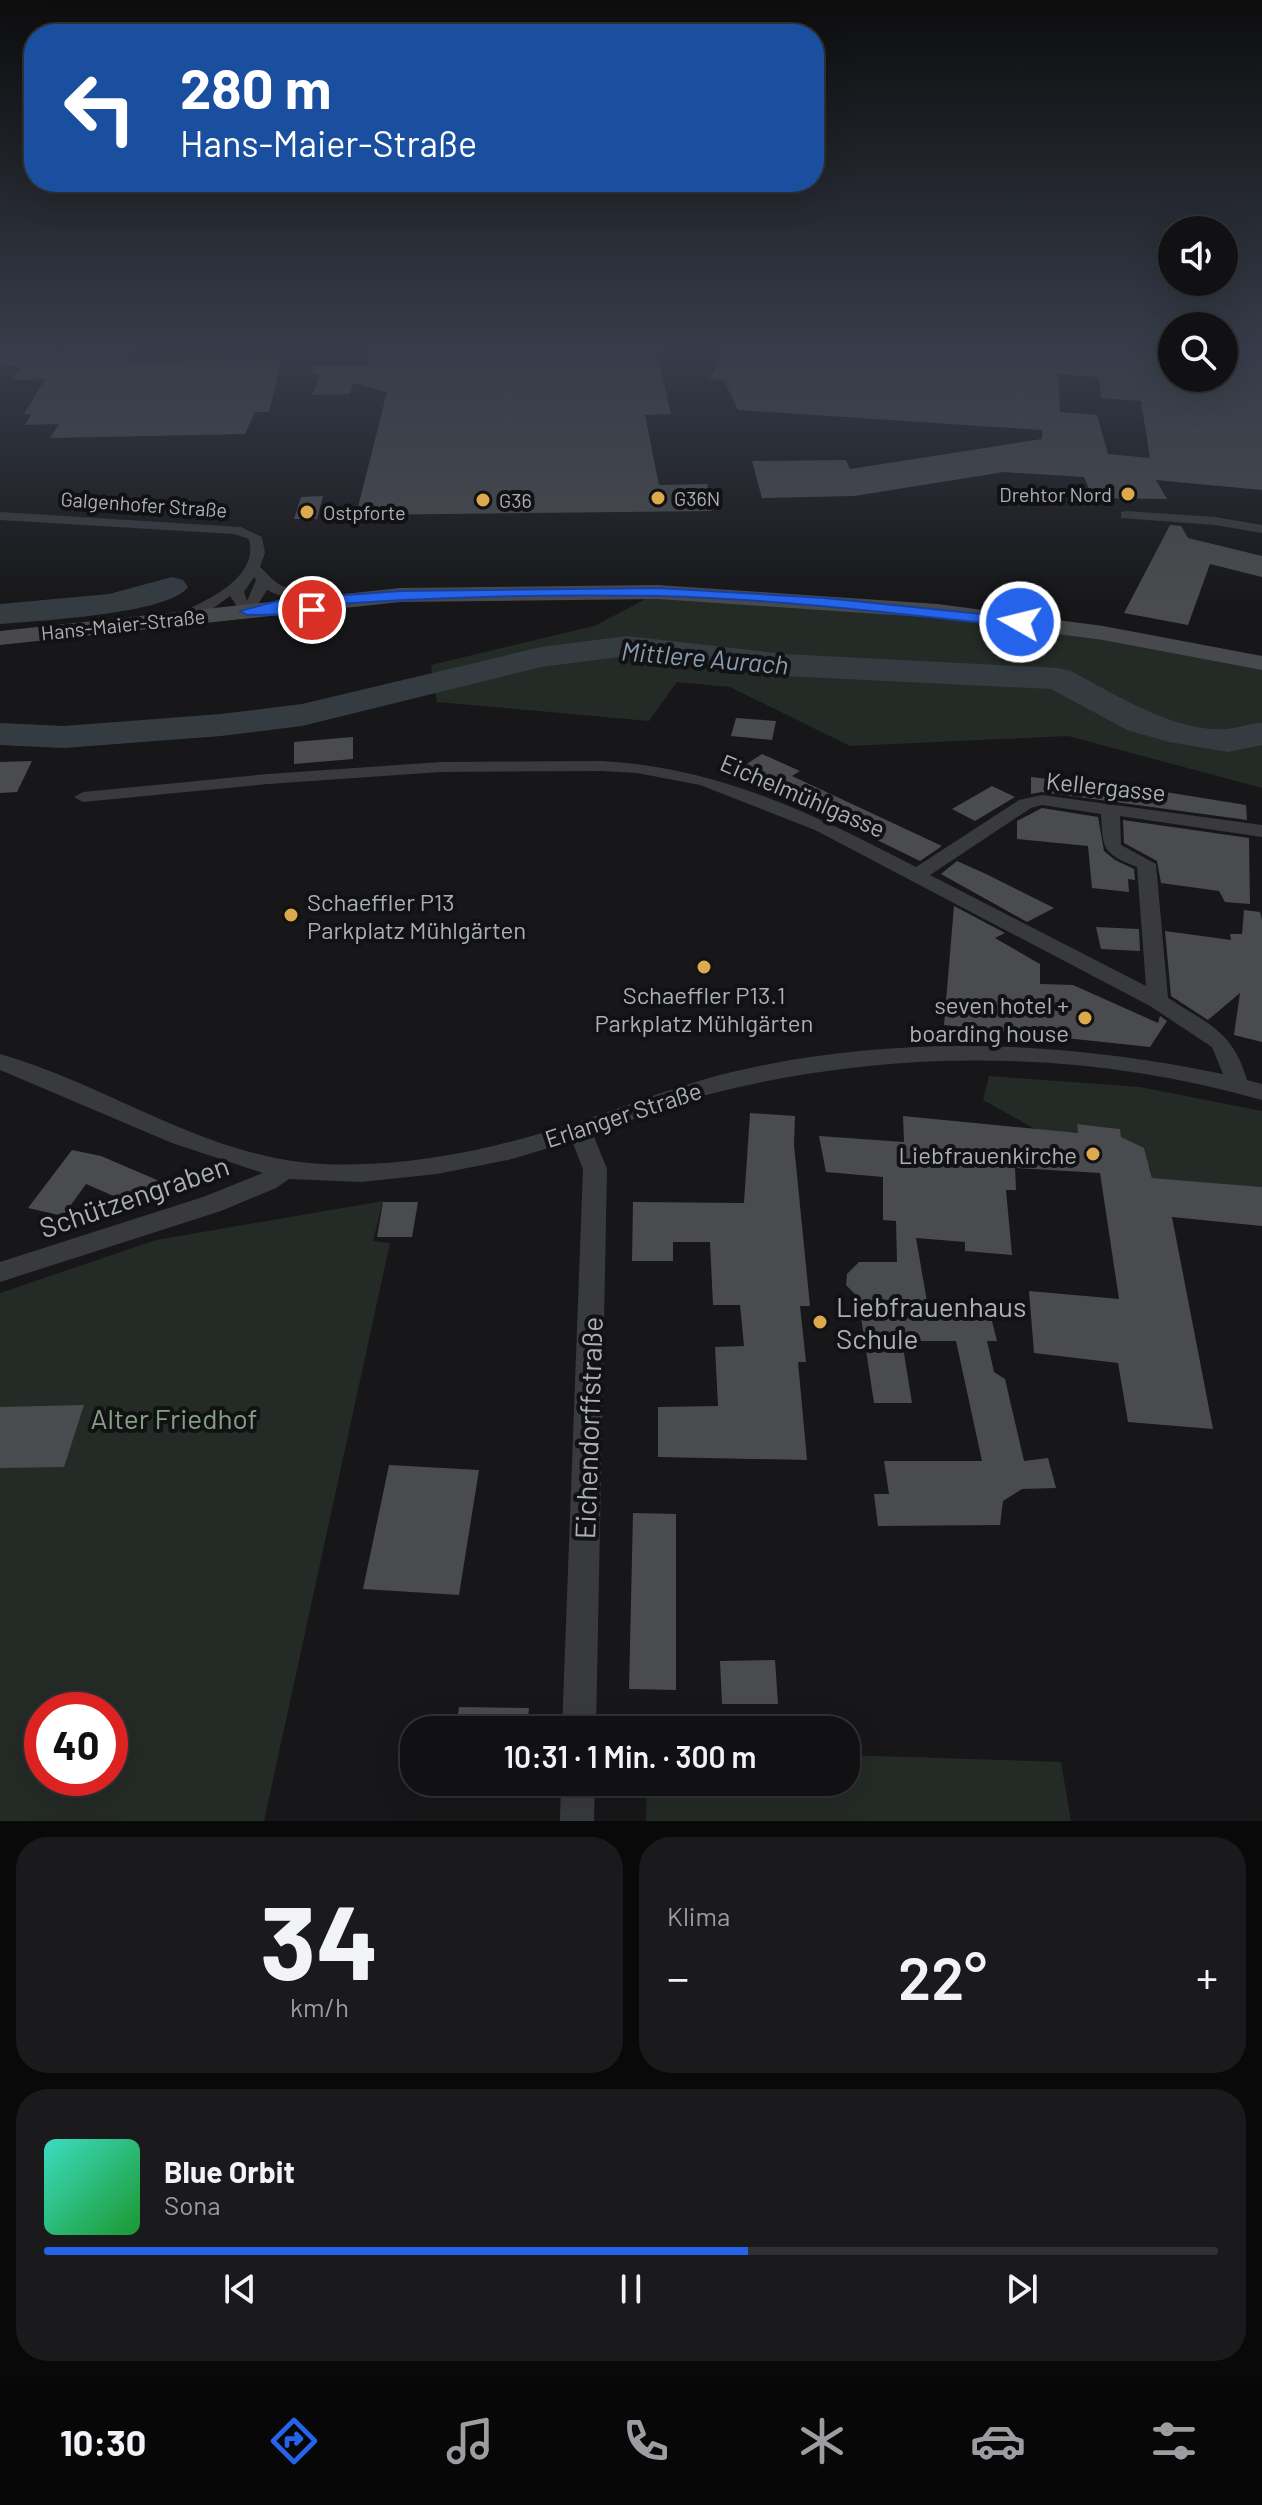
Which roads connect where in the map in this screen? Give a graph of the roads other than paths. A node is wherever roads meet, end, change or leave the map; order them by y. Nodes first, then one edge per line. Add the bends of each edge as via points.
1 (1126, 515) dead end
2 (0, 516) edge
3 (1262, 529) edge
4 (255, 566) junction
5 (243, 580) junction
6 (263, 581) junction
7 (451, 596) junction
8 (335, 600) junction
9 (247, 611) junction
10 (177, 619) junction
11 (0, 638) edge
12 (1262, 663) edge
13 (83, 797) dead end
14 (1110, 809) junction
15 (1262, 831) edge
16 (918, 874) junction
17 (1158, 1001) junction
18 (0, 1062) edge
19 (1237, 1084) junction
20 (1262, 1092) edge
21 (580, 1130) junction
22 (285, 1170) junction
23 (0, 1272) edge
24 (579, 1716) edge
25 (578, 1796) edge
26 (577, 1821) edge

1 - 3 street
2 - 4 street, Galgenhofer Straße via 236,530 257,540
4 - 5 street
4 - 6 street, Galgenhofer Straße
5 - 9 street via 237,596
5 - 10 street via 207,606
6 - 8 street via 287,593
6 - 9 street
7 - 8 street, Hans-Maier-Straße
7 - 9 street, Hans-Maier-Straße via 281,613
7 - 12 street, Hans-Maier-Straße via 658,592 844,603 1103,633
8 - 9 street, Hans-Maier-Straße
9 - 10 street, Hans-Maier-Straße
10 - 11 street, Hans-Maier-Straße
13 - 16 street, Eichelmühlgasse via 441,767 637,768 735,790
14 - 15 street, Kellergasse
14 - 16 street, Kellergasse via 1042,800 1025,804
14 - 17 street via 1112,846 1146,864
16 - 17 street, Eichelmühlgasse
17 - 19 street, Eichelmühlgasse via 1220,1042
18 - 22 street, Erlanger Straße via 217,1151
19 - 20 street, Erlanger Straße
19 - 21 street, Erlanger Straße via 1043,1053 911,1054 714,1085
21 - 22 street, Erlanger Straße via 436,1164 347,1173
21 - 24 street, Eichendorffstraße via 595,1169
22 - 23 street, Schützengraben via 212,1204
25 - 26 street

